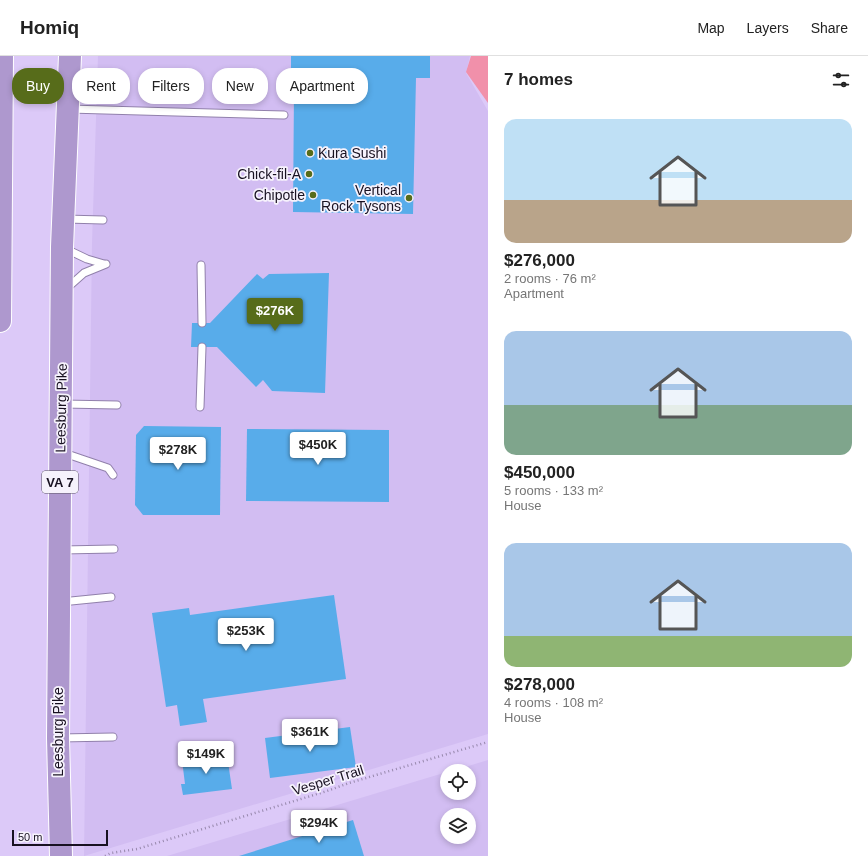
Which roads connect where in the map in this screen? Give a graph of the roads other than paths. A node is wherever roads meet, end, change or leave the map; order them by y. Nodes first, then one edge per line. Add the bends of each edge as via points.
1 (2, 56) edge
2 (70, 56) edge
3 (67, 108) junction
4 (284, 114) dead end
5 (1, 179) edge
6 (63, 219) junction
7 (103, 220) dead end
8 (62, 247) junction
9 (201, 265) dead end
10 (62, 293) junction
11 (0, 298) edge
12 (0, 321) edge
13 (202, 323) dead end
14 (202, 347) dead end
15 (61, 404) junction
16 (117, 405) dead end
17 (200, 407) dead end
18 (60, 452) junction
19 (113, 475) dead end
20 (114, 549) dead end
21 (60, 550) junction
22 (111, 597) dead end
23 (59, 602) junction
24 (113, 737) dead end
25 (58, 738) junction
26 (61, 856) edge

1 - 5 highway
2 - 3 highway, Leesburg Pike / VA 7
3 - 4 lane
3 - 6 highway, Leesburg Pike / VA 7
5 - 11 highway
6 - 7 lane
6 - 8 highway, Leesburg Pike / VA 7
8 - 10 highway, Leesburg Pike / VA 7
8 - 10 lane via 87,259 106,264 84,273
9 - 13 lane
10 - 15 highway, Leesburg Pike / VA 7
11 - 12 highway
14 - 17 lane
15 - 16 lane
15 - 18 highway, Leesburg Pike / VA 7
18 - 19 lane via 108,468
18 - 21 highway, Leesburg Pike / VA 7
20 - 21 lane
21 - 23 highway, Leesburg Pike / VA 7
22 - 23 lane
23 - 25 highway, Leesburg Pike / VA 7
24 - 25 lane
25 - 26 highway, Leesburg Pike / VA 7

